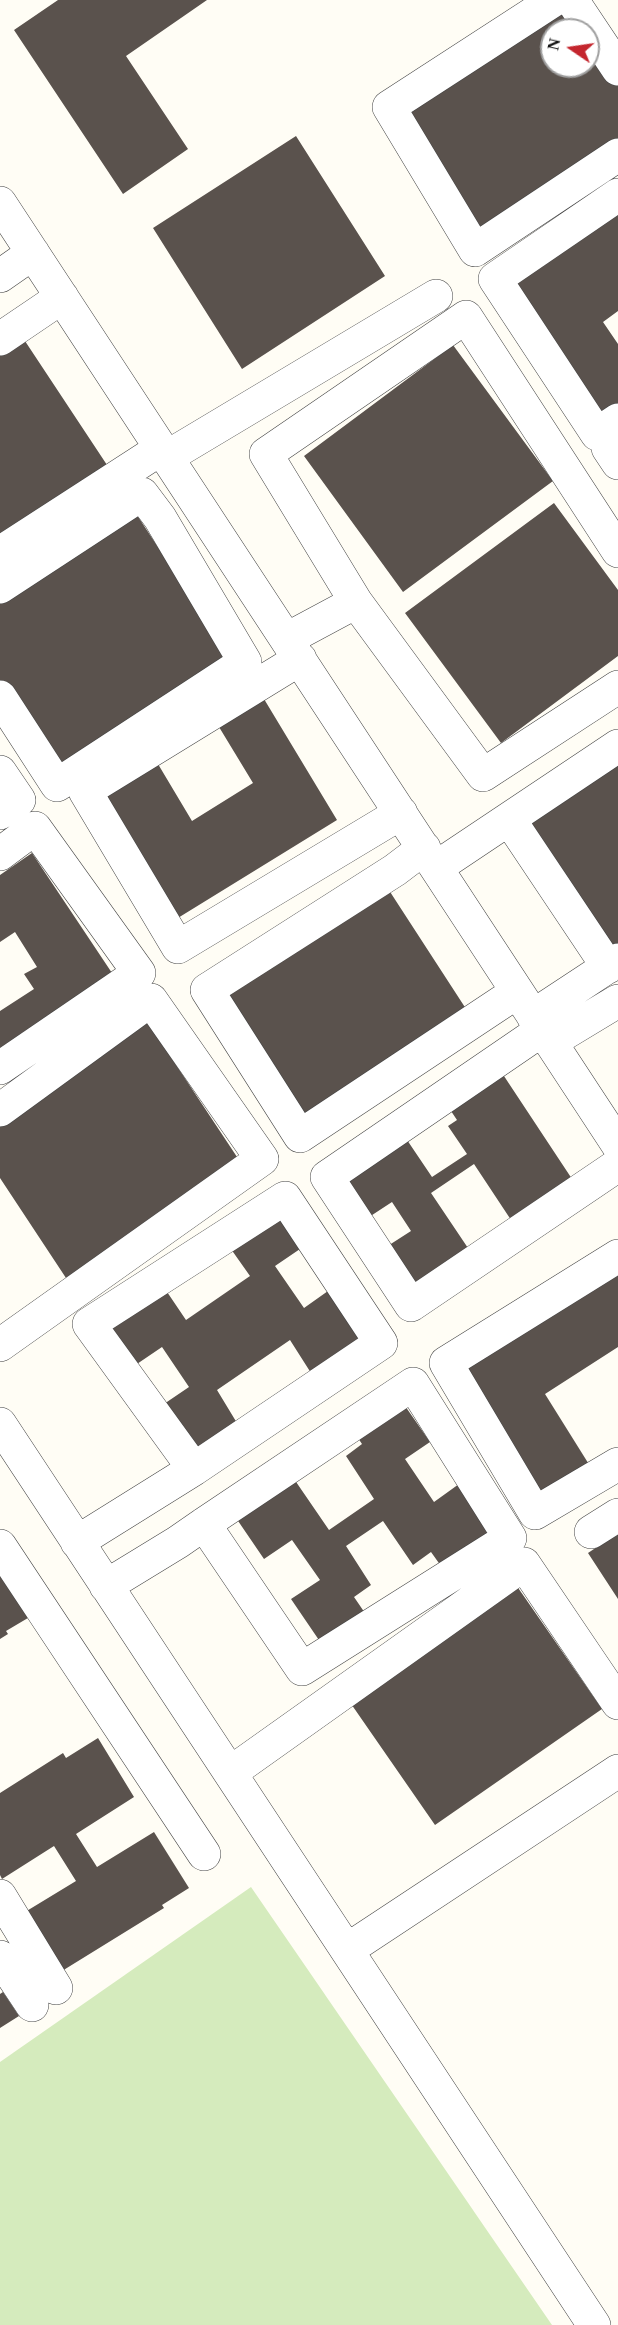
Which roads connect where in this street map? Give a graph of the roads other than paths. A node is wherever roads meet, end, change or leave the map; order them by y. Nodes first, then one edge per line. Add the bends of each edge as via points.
1 (554, 0) edge
2 (572, 0) edge
3 (618, 69) edge
4 (618, 155) edge
5 (618, 195) edge
6 (0, 203) edge
7 (33, 254) junction
8 (0, 276) edge
9 (436, 296) dead end
10 (62, 297) junction
11 (0, 339) edge
12 (618, 420) edge
13 (618, 442) edge
14 (164, 453) junction
15 (618, 463) edge
16 (190, 491) junction
17 (160, 518) junction
18 (618, 551) edge
19 (0, 553) edge
20 (0, 587) edge
21 (356, 602) junction
22 (293, 649) junction
23 (618, 687) edge
24 (0, 697) edge
25 (618, 746) edge
26 (0, 772) edge
27 (0, 813) edge
28 (401, 813) junction
29 (509, 819) junction
30 (0, 854) edge
31 (430, 858) junction
32 (613, 964) edge
33 (618, 1001) edge
34 (535, 1020) junction
35 (0, 1068) edge
36 (0, 1110) edge
37 (618, 1146) edge
38 (618, 1165) edge
39 (618, 1256) edge
40 (0, 1345) edge
41 (0, 1424) edge
42 (618, 1464) edge
43 (194, 1469) junction
44 (618, 1515) edge
45 (204, 1524) junction
46 (591, 1532) dead end
47 (77, 1542) junction
48 (0, 1546) edge
49 (106, 1586) junction
50 (618, 1703) edge
51 (618, 1772) edge
52 (230, 1773) junction
53 (204, 1854) dead end
54 (0, 1896) edge
55 (347, 1950) junction
56 (0, 1957) edge
57 (594, 2325) edge

1 - 4 street via 388,107 475,250
2 - 3 street
5 - 12 street via 495,279 597,434
6 - 7 street
7 - 8 street
7 - 10 street
9 - 14 street
10 - 11 street
10 - 14 street
13 - 15 street via 609,448
14 - 16 street
14 - 19 street
16 - 17 street
16 - 22 street
17 - 20 street via 142,494
17 - 24 street via 244,662 57,785
18 - 21 street via 466,317 266,454
21 - 22 street
21 - 23 street via 483,775
22 - 28 street
22 - 28 street via 85,791 178,947
25 - 29 street
26 - 27 street via 19,800
28 - 31 street
29 - 31 street
29 - 32 street
30 - 35 street via 36,828 139,973
31 - 34 street
31 - 34 street via 395,870 207,990 300,1136
32 - 34 street
33 - 34 street
34 - 37 street
34 - 38 street via 327,1177 411,1305
36 - 40 street via 151,1000 262,1159
39 - 42 street via 446,1363 535,1513
41 - 47 street
43 - 43 street via 381,1343 285,1198 89,1324
43 - 47 street
44 - 46 street
45 - 45 street via 413,1384 510,1538 302,1669
45 - 49 street
47 - 49 street
48 - 53 street
49 - 52 street
50 - 52 street via 524,1564
51 - 55 street
52 - 55 street
54 - 56 street via 44,1997
55 - 57 street

